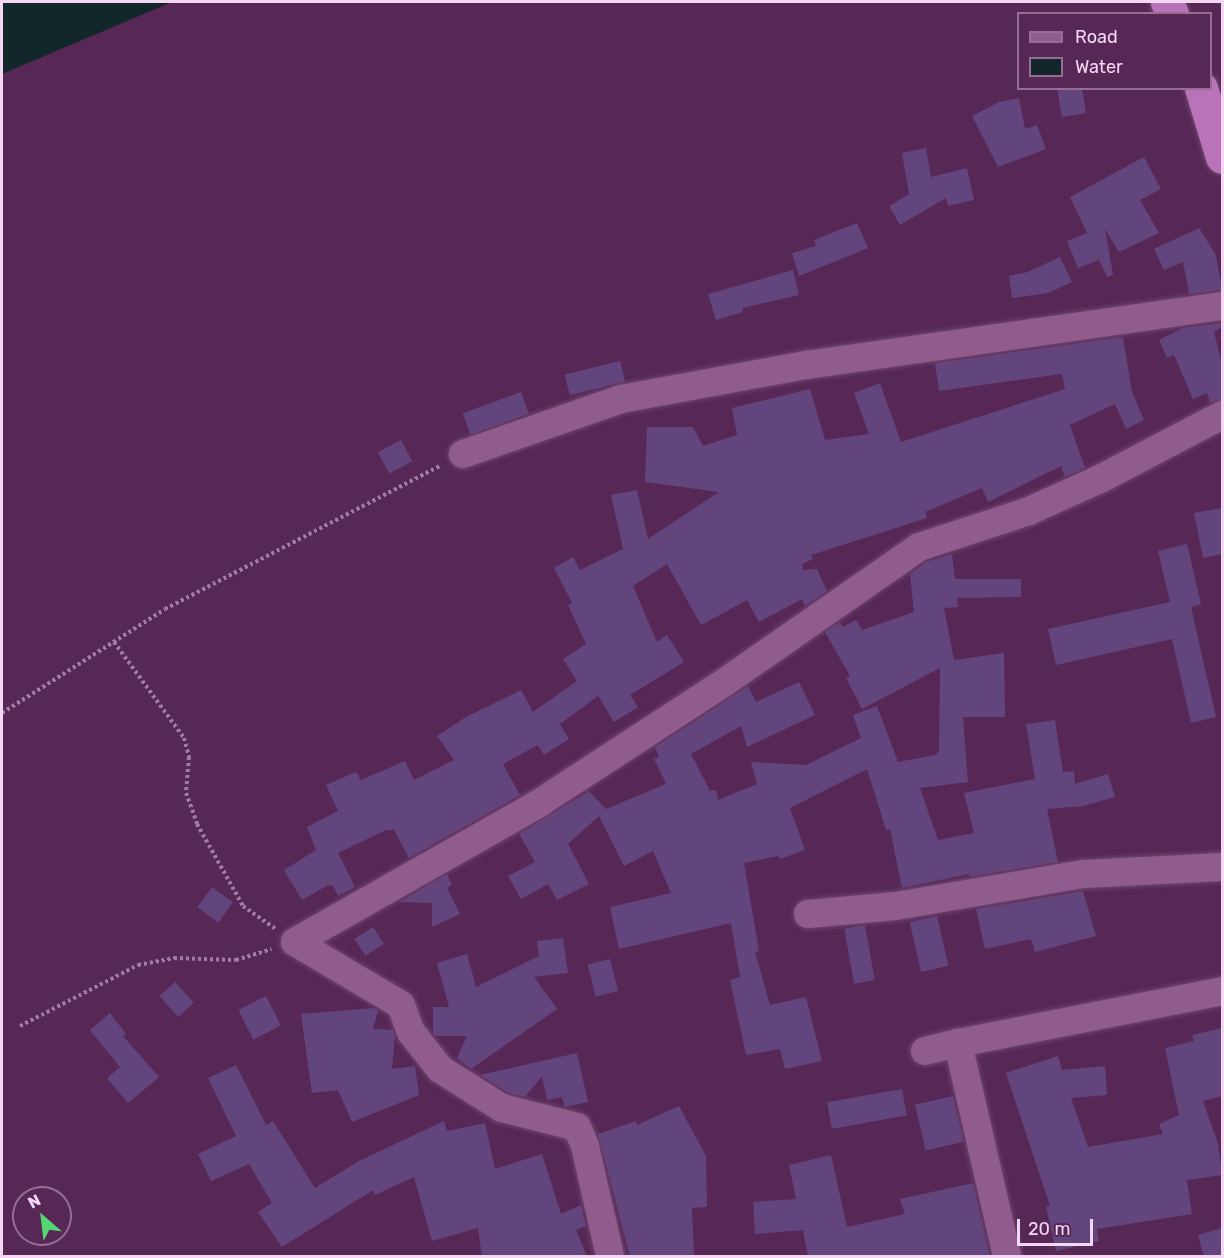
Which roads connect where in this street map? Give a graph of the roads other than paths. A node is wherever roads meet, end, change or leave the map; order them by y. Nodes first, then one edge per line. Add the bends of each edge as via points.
1 (1202, 90) edge
2 (1222, 157) edge
3 (1222, 306) edge
4 (1222, 415) edge
5 (463, 454) road end
6 (1222, 867) edge
7 (808, 914) dead end
8 (1222, 990) edge
9 (958, 1043) junction
10 (925, 1051) dead end
11 (610, 1257) edge
12 (1007, 1257) edge

1 - 2 highway
3 - 5 street via 807,365 621,399
4 - 11 street via 1029,511 919,547 725,682 541,802 295,942 401,1005 411,1032 440,1069 501,1108 577,1127 585,1146
6 - 7 street via 1084,874 896,906
8 - 9 street
9 - 10 street
9 - 12 street

